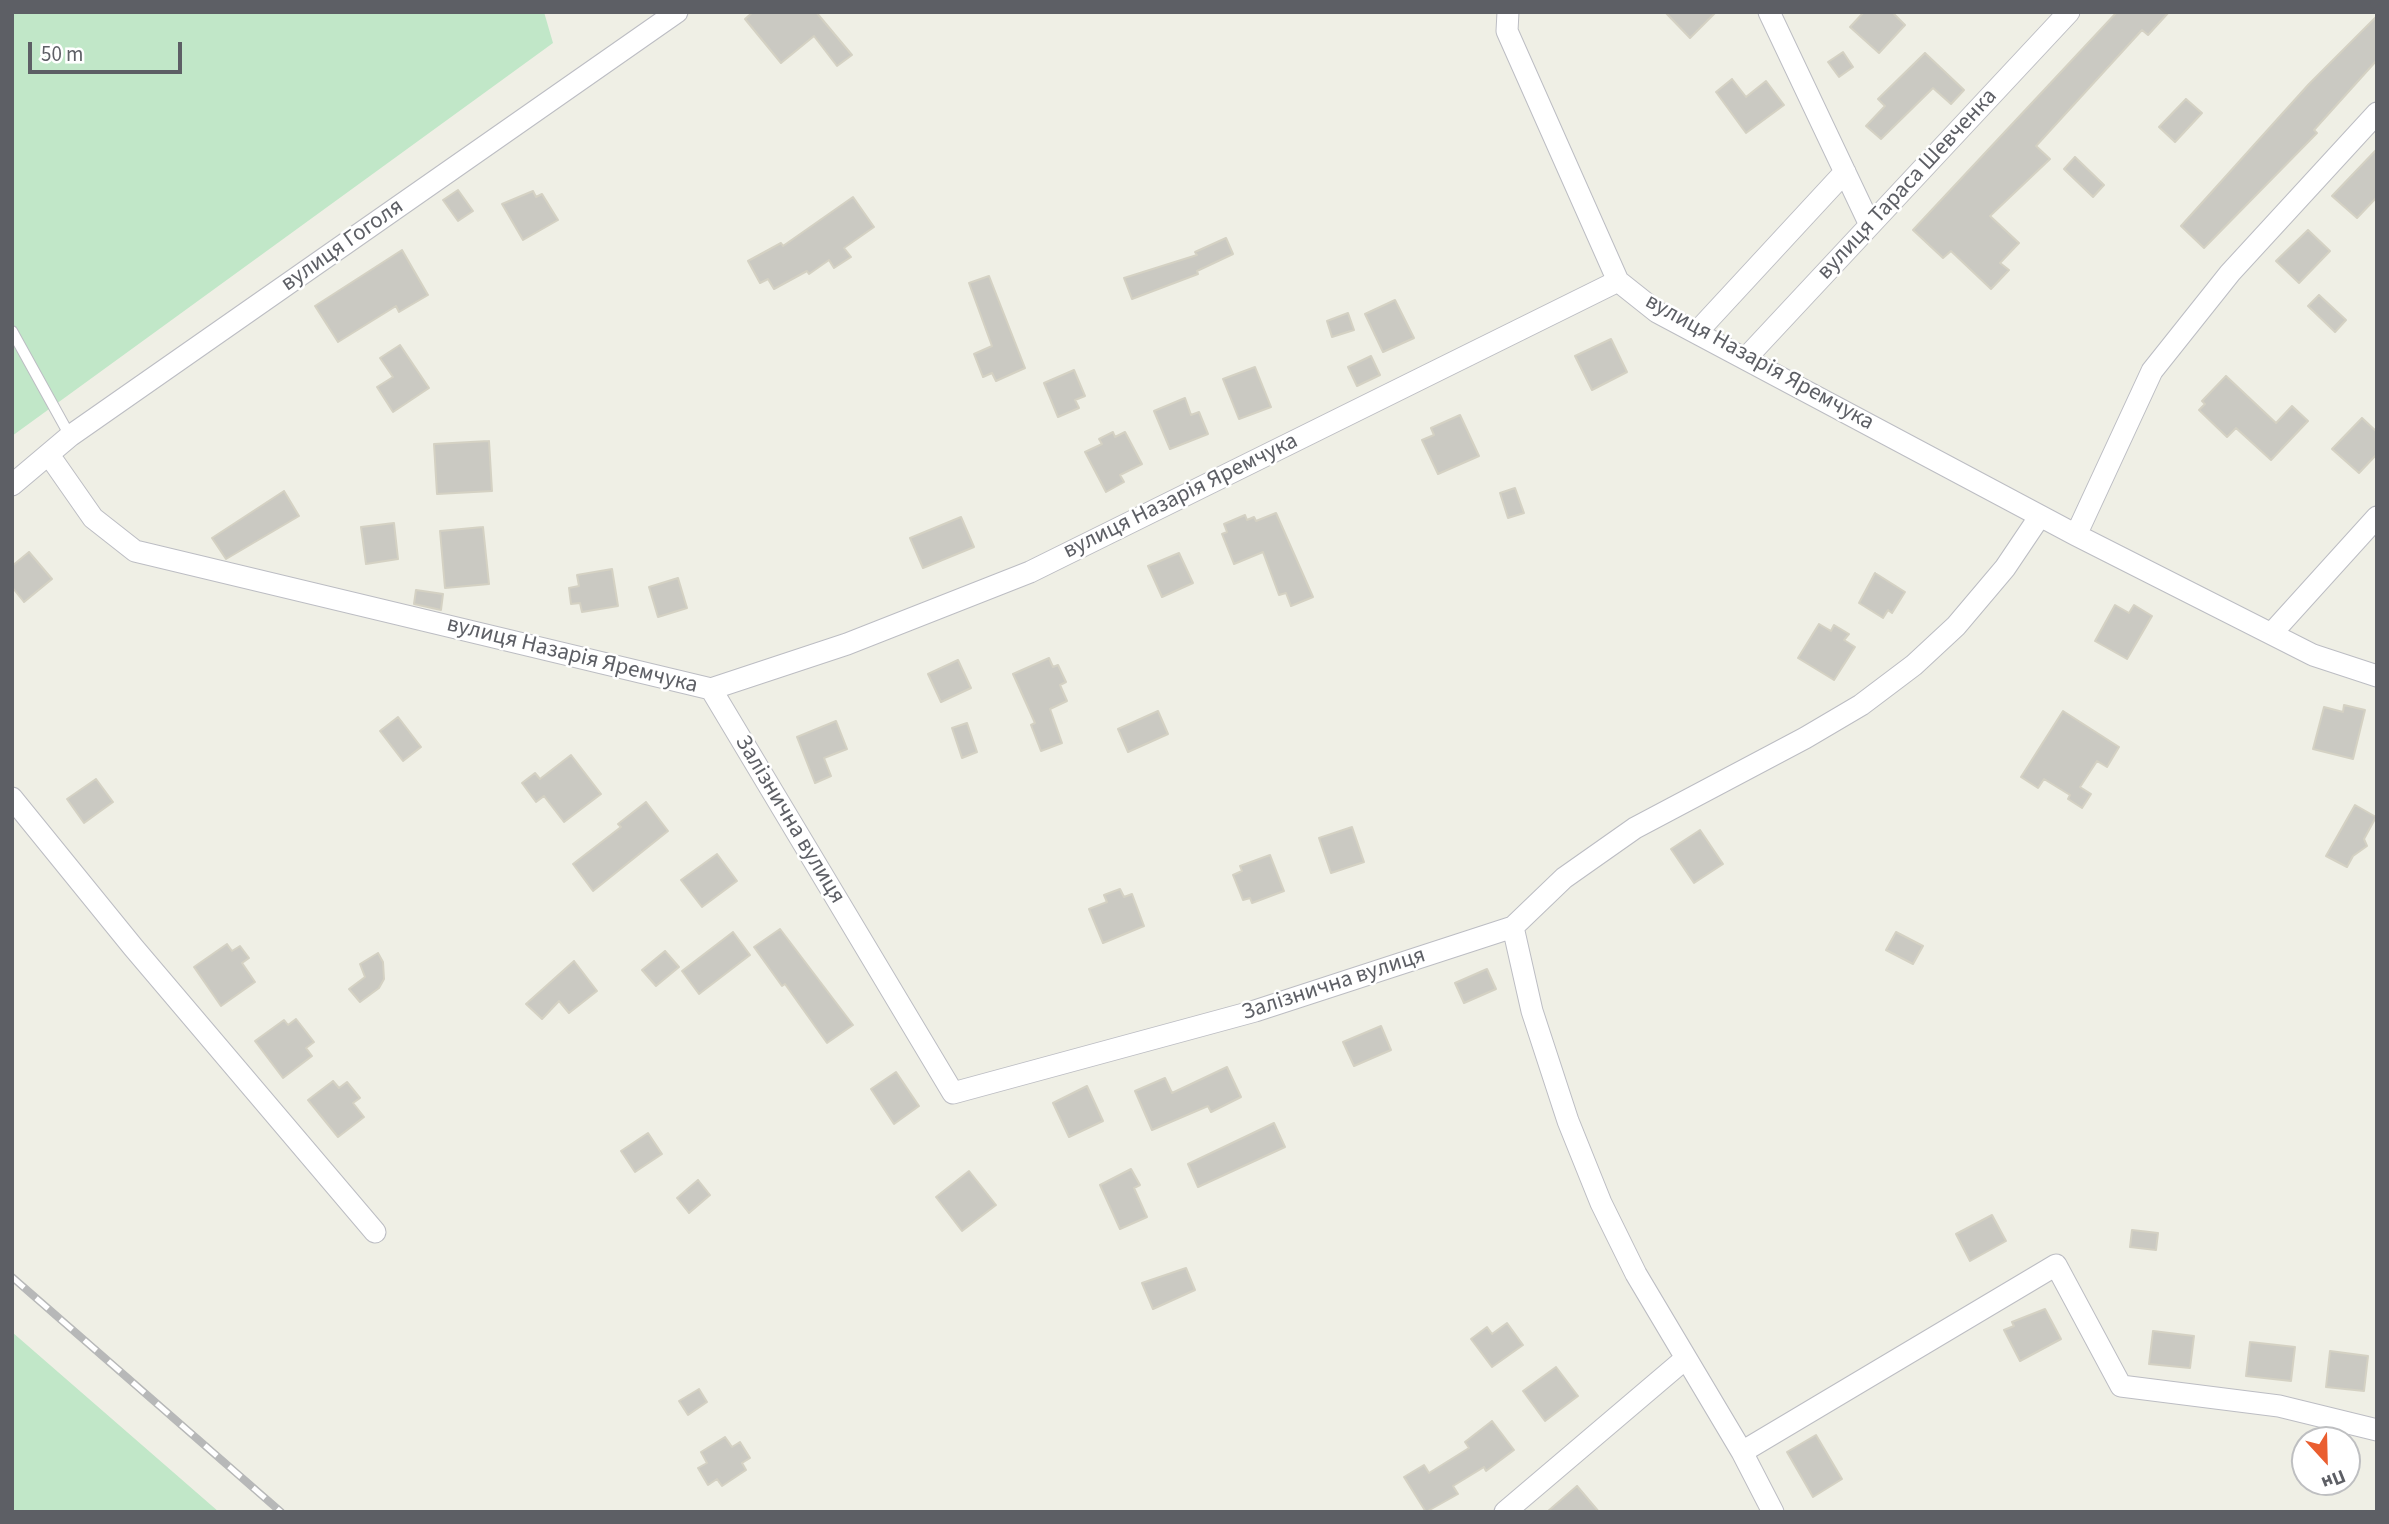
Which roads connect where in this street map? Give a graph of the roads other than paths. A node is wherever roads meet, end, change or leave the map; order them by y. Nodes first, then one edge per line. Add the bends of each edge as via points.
1 (677, 12) edge
2 (1508, 12) edge
3 (1769, 12) edge
4 (2069, 12) edge
5 (2377, 113) edge
6 (1845, 172) junction
7 (1870, 225) junction
8 (1618, 281) junction
9 (12, 331) edge
10 (1697, 332) junction
11 (1746, 358) junction
12 (70, 436) junction
13 (49, 455) junction
14 (12, 485) edge
15 (2040, 516) junction
16 (2377, 517) edge
17 (2076, 535) junction
18 (2272, 633) junction
19 (2377, 676) edge
20 (711, 689) junction
21 (12, 798) edge
22 (1513, 927) junction
23 (374, 1232) dead end
24 (1685, 1359) junction
25 (2377, 1430) edge
26 (1742, 1452) junction
27 (1505, 1512) edge
28 (1773, 1512) edge

1 - 12 street, вулиця Гоголя
2 - 8 street via 1507,32
3 - 6 street
4 - 7 street, вулиця Тараса Шевченка
5 - 17 street via 2230,273 2152,371
6 - 7 street
6 - 10 street
7 - 11 street, вулиця Тараса Шевченка
8 - 10 street, вулиця Назарія Яремчука via 1657,312
8 - 20 street, вулиця Назарія Яремчука via 1030,572 847,645
9 - 12 lane
10 - 11 street, вулиця Назарія Яремчука
11 - 15 street, вулиця Назарія Яремчука
12 - 13 street, вулиця Гоголя
13 - 14 street, вулиця Гоголя
13 - 20 street, вулиця Назарія Яремчука via 93,518 135,551
15 - 17 street, вулиця Назарія Яремчука
15 - 22 street, Залізнична вулиця via 1997,578 1914,666 1861,705 1635,828 1564,878
16 - 18 street
17 - 18 street, вулиця Назарія Яремчука
18 - 19 street, вулиця Назарія Яремчука via 2313,655
20 - 22 street, Залізнична вулиця via 954,1093 1255,1011
21 - 23 street
22 - 24 street via 1532,1012 1568,1121 1630,1262
24 - 26 street
24 - 27 street
25 - 26 street via 2279,1406 2121,1386 2056,1265
26 - 28 street

